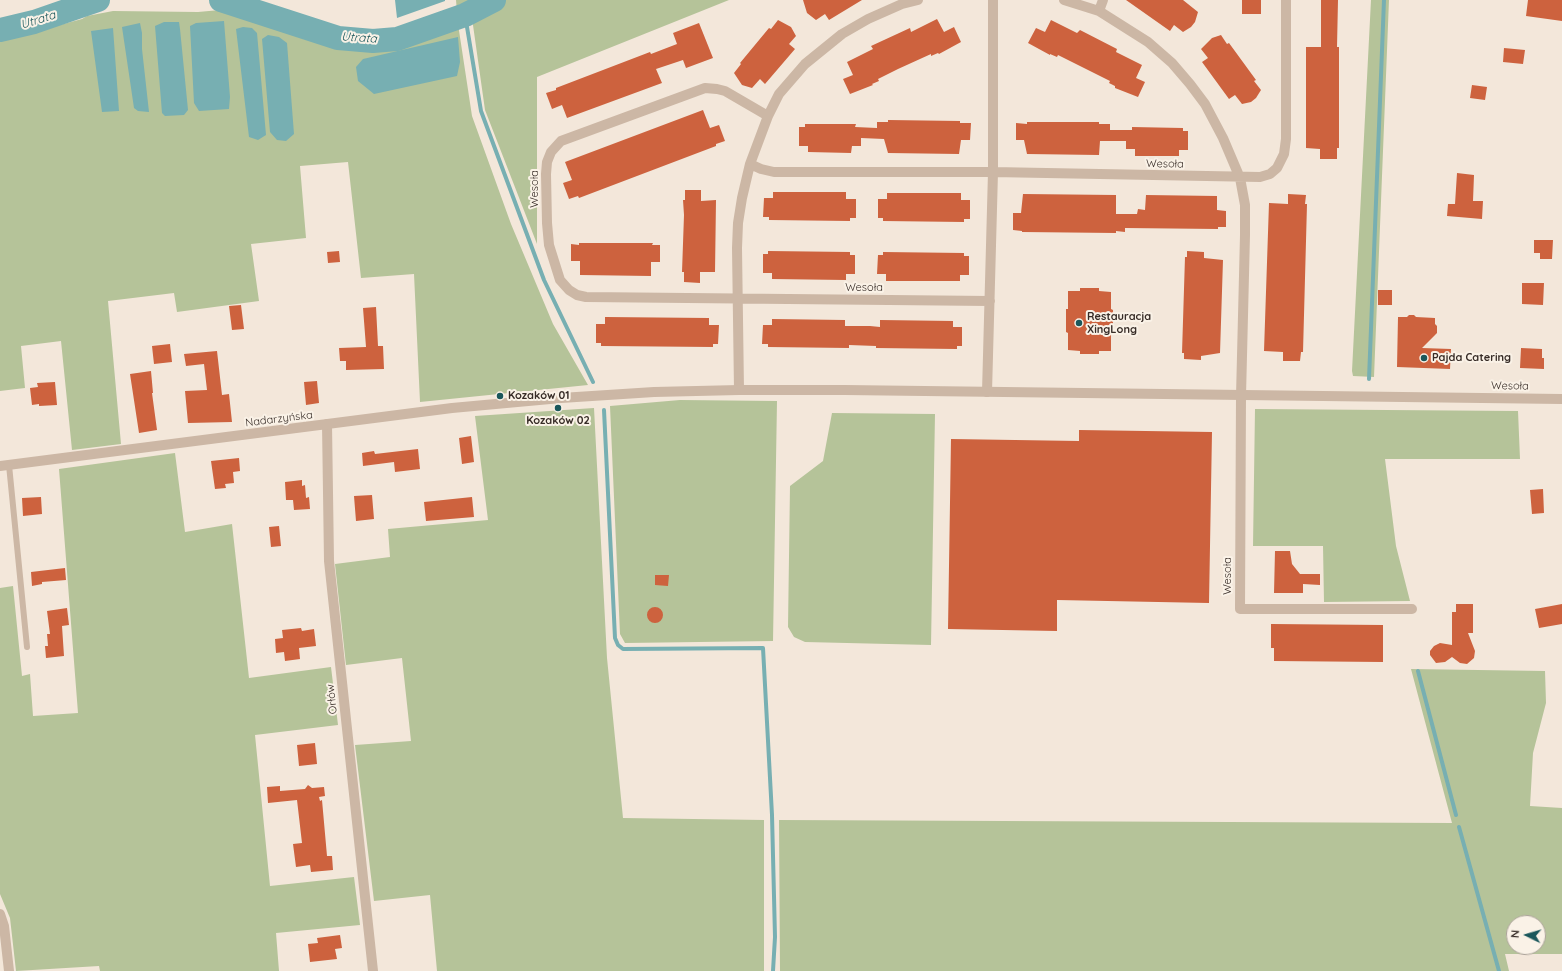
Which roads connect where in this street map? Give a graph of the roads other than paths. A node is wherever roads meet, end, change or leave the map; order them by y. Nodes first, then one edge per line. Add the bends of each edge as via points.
1 (918, 0) edge
2 (993, 0) edge
3 (1064, 0) edge
4 (1104, 0) edge
5 (1286, 0) edge
6 (1099, 11) junction
7 (768, 116) junction
8 (750, 164) junction
9 (993, 172) junction
10 (1240, 178) junction
11 (739, 299) junction
12 (990, 301) junction
13 (739, 390) junction
14 (987, 392) junction
15 (1241, 396) junction
16 (561, 398) joint
17 (1562, 399) edge
18 (327, 424) junction
19 (4, 466) edge
20 (1412, 610) dead end
21 (27, 647) dead end
22 (0, 914) edge
23 (9, 971) edge
24 (373, 971) edge

1 - 7 street via 868,18 842,34 805,64 779,94
2 - 9 street
3 - 6 street, Wesoła
4 - 6 street
5 - 10 street, Wesoła via 1284,154 1277,168 1270,174
6 - 10 street, Wesoła via 1159,51 1190,84 1216,123
7 - 8 street
7 - 11 street, Wesoła via 725,91 705,88 561,141 551,152 547,162 549,245 560,280 569,290 586,297
8 - 9 street, Wesoła via 774,172
8 - 11 street via 738,223
9 - 10 street, Wesoła
9 - 12 street
10 - 15 street, Wesoła via 1245,206
11 - 12 street, Wesoła
11 - 13 street
12 - 14 street
13 - 14 street, Wesoła
13 - 16 street, Wesoła
14 - 15 street, Wesoła
15 - 17 street, Wesoła
15 - 20 street, Wesoła via 1240,609
16 - 18 street, Nadarzyńska via 452,408
18 - 19 street, Nadarzyńska
18 - 24 street, Orłów via 329,561
19 - 21 lane
22 - 23 street via 4,926

